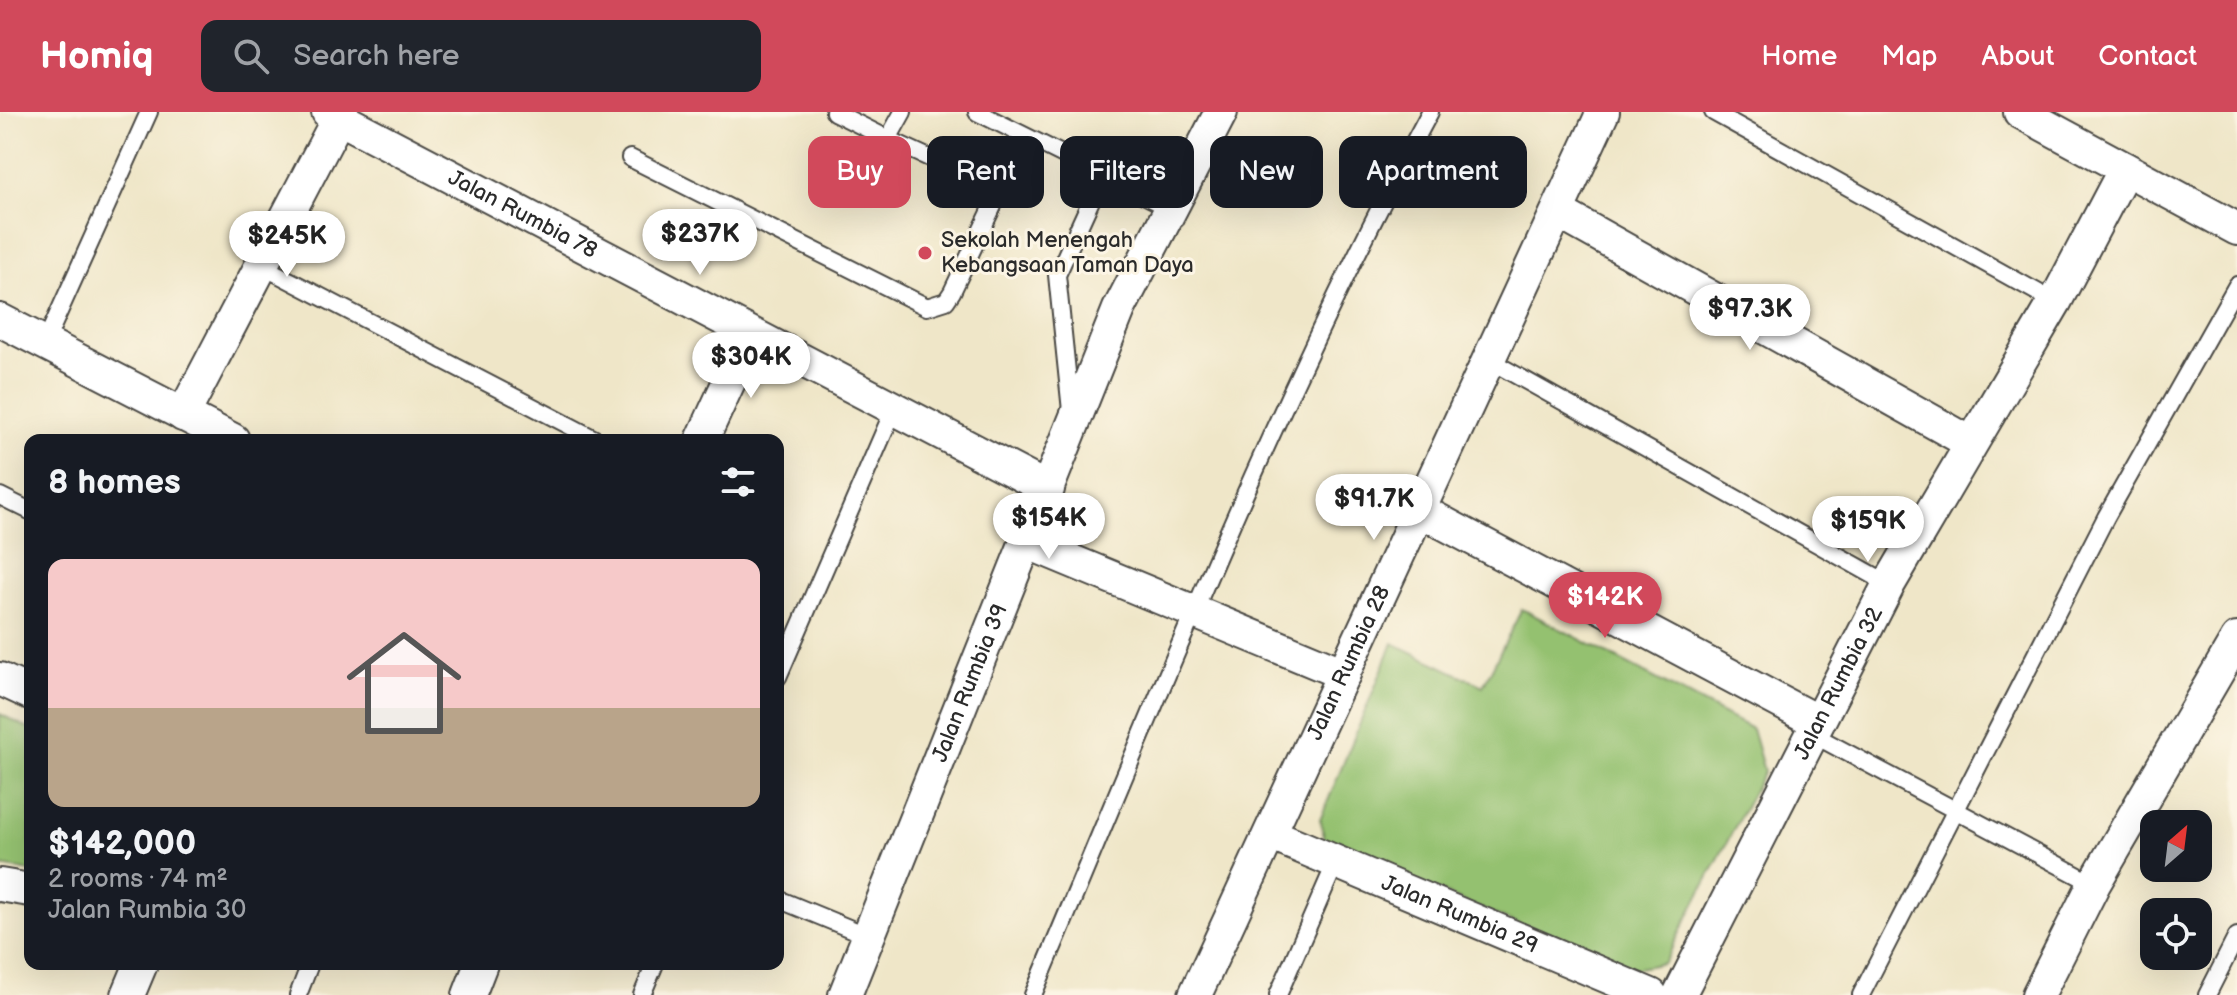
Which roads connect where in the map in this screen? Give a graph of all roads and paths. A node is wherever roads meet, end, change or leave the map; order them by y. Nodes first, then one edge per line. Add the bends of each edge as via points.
1 (149, 112) edge
2 (834, 112) edge
3 (903, 112) edge
4 (977, 112) edge
5 (1221, 112) edge
6 (1430, 112) edge
7 (1603, 112) edge
8 (1713, 112) edge
9 (2020, 112) edge
10 (334, 115) edge
11 (882, 136) edge
12 (890, 136) edge
13 (911, 150) edge
14 (1060, 151) edge
15 (630, 158) dead end
16 (1194, 163) edge
17 (2125, 169) junction
18 (1088, 208) edge
19 (1170, 208) edge
20 (1558, 212) junction
21 (2237, 229) edge
22 (262, 266) junction
23 (2237, 285) edge
24 (2055, 302) junction
25 (0, 320) edge
26 (750, 336) junction
27 (45, 343) junction
28 (1489, 360) junction
29 (894, 409) junction
30 (183, 415) junction
31 (1073, 418) junction
32 (221, 434) edge
33 (585, 434) edge
34 (705, 434) edge
35 (1971, 443) junction
36 (1048, 489) junction
37 (0, 496) edge
38 (24, 508) edge
39 (1419, 510) junction
40 (1026, 542) junction
41 (1889, 584) junction
42 (1194, 612) junction
43 (2237, 639) edge
44 (784, 663) edge
45 (1344, 674) junction
46 (0, 679) edge
47 (24, 690) edge
48 (1814, 727) junction
49 (1955, 809) junction
50 (1270, 834) junction
51 (1336, 862) junction
52 (2094, 884) junction
53 (0, 885) edge
54 (24, 889) edge
55 (784, 901) edge
56 (868, 936) junction
57 (2237, 936) edge
58 (138, 970) edge
59 (308, 970) edge
60 (479, 970) edge
61 (652, 970) edge
62 (128, 995) edge
63 (298, 995) edge
64 (469, 995) edge
65 (642, 995) edge
66 (845, 995) edge
67 (1033, 995) edge
68 (1195, 995) edge
69 (1278, 995) edge
70 (1651, 995) edge
71 (1679, 995) edge
72 (1861, 995) edge
73 (2038, 995) edge
74 (2207, 995) edge

1 - 27 lane
2 - 11 lane
3 - 12 lane
4 - 14 lane
5 - 16 street, Jalan Rumbia 39
6 - 42 lane via 1356,250
7 - 20 street, Jalan Rumbia 28
8 - 24 lane
9 - 17 street
10 - 22 street, Jalan Rumbia 78
10 - 26 street, Jalan Rumbia 78
13 - 15 lane via 977,180 991,195 990,215 952,292 937,306 917,304
17 - 21 street
17 - 24 street, Jalan Rumbia 32
18 - 31 lane via 1057,275
19 - 31 street, Jalan Rumbia 39
20 - 28 street, Jalan Rumbia 28
20 - 35 street
22 - 30 street, Jalan Rumbia 78
22 - 33 lane
23 - 49 lane via 2106,517
24 - 35 street, Jalan Rumbia 32
25 - 27 street
26 - 29 street, Jalan Rumbia 78
26 - 34 street
27 - 30 street
28 - 39 street, Jalan Rumbia 28
28 - 41 lane
29 - 36 street, Jalan Rumbia 78
29 - 44 lane
30 - 32 street
31 - 36 street, Jalan Rumbia 39
35 - 41 street, Jalan Rumbia 32
36 - 40 street, Jalan Rumbia 39
37 - 38 lane
39 - 45 street, Jalan Rumbia 28
39 - 48 street
40 - 42 street
40 - 56 street, Jalan Rumbia 39
41 - 48 street, Jalan Rumbia 32
42 - 45 street
42 - 67 lane
43 - 52 street
45 - 50 street, Jalan Rumbia 28
46 - 47 street
48 - 49 lane
48 - 71 street, Jalan Rumbia 32
49 - 52 lane
49 - 72 lane
50 - 51 street, Jalan Rumbia 29
50 - 68 street, Jalan Rumbia 28
51 - 69 lane
51 - 70 street, Jalan Rumbia 29
52 - 73 street
53 - 54 street
55 - 56 lane
56 - 66 street, Jalan Rumbia 39
57 - 74 lane
58 - 62 street
59 - 63 lane
60 - 64 street
61 - 65 lane

